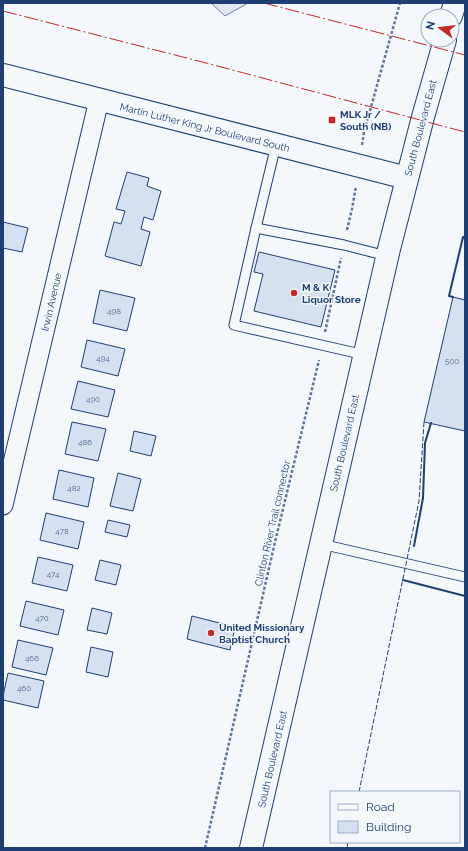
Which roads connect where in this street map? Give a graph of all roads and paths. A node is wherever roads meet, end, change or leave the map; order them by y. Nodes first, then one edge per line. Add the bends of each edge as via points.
1 (400, 3) edge
2 (443, 48) edge
3 (3, 75) edge
4 (98, 100) junction
5 (364, 132) dead end
6 (276, 145) junction
7 (407, 178) junction
8 (353, 202) dead end
9 (256, 228) junction
10 (344, 246) junction
11 (387, 256) junction
12 (322, 346) junction
13 (365, 355) junction
14 (3, 505) edge
15 (321, 544) junction
16 (465, 577) edge
17 (205, 848) edge
18 (251, 848) edge

1 - 5 path
2 - 7 street, South Boulevard East
3 - 4 street, Martin Luther King Jr Boulevard South
4 - 6 street, Martin Luther King Jr Boulevard South
4 - 14 street, Irwin Avenue
6 - 7 street, Martin Luther King Jr Boulevard South
6 - 9 lane
7 - 11 street, South Boulevard East
8 - 10 path, Clinton River Trail connector
9 - 10 lane
9 - 12 lane via 234,325
10 - 11 lane
10 - 12 path, Clinton River Trail connector
11 - 13 street, South Boulevard East
12 - 13 lane
12 - 17 path, Clinton River Trail connector
13 - 15 street, South Boulevard East
15 - 16 lane
15 - 18 street, South Boulevard East

